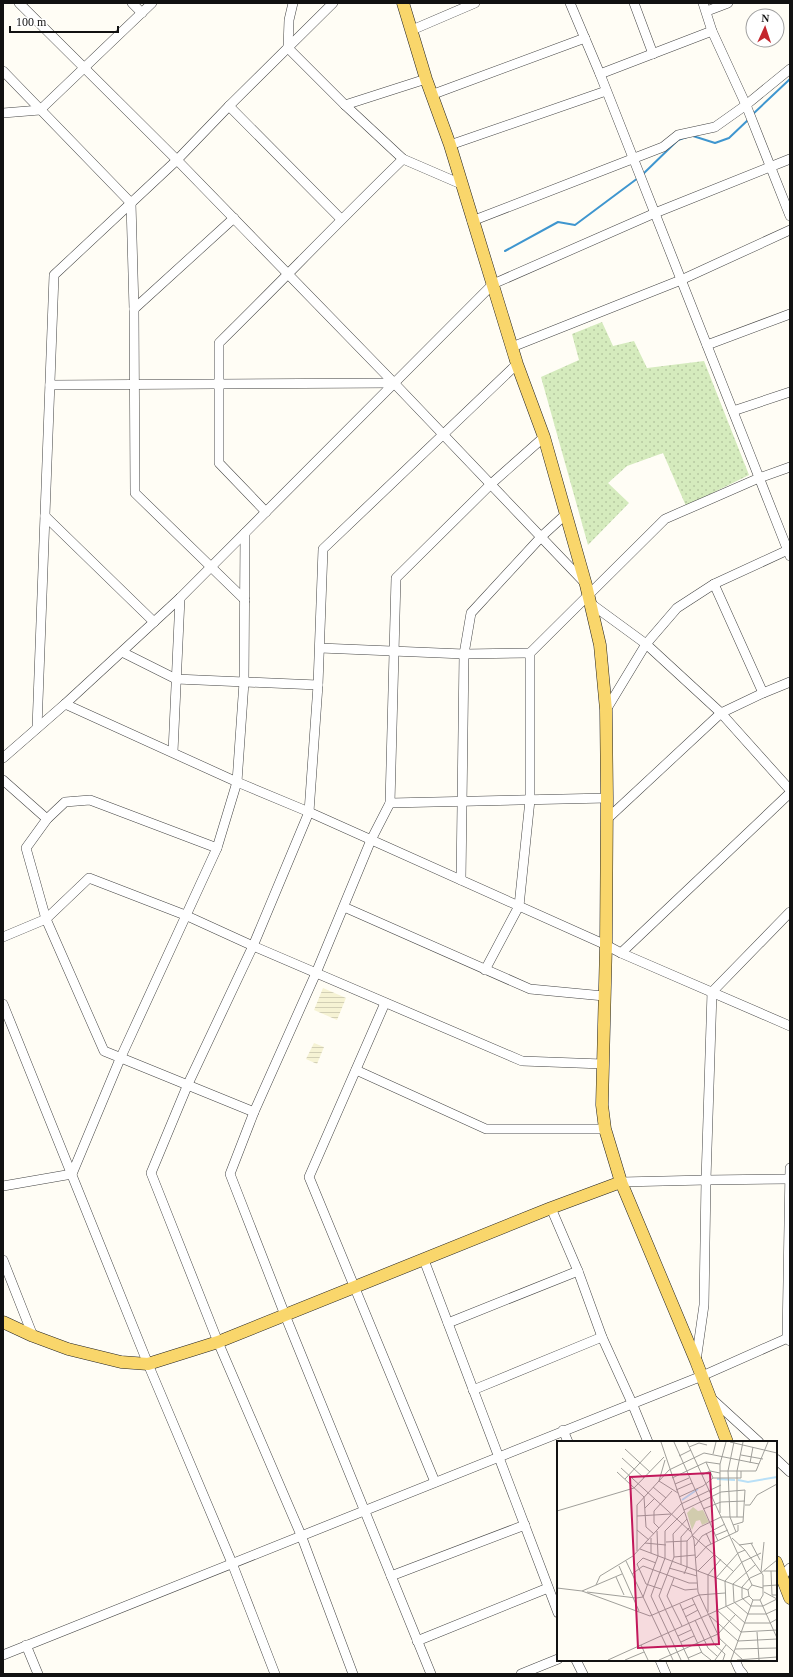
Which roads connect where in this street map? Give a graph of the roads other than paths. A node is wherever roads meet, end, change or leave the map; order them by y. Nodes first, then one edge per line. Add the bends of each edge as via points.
1 (19, 3) edge
2 (132, 3) edge
3 (152, 3) edge
4 (294, 3) edge
5 (333, 3) edge
6 (403, 3) edge
7 (475, 3) edge
8 (570, 3) edge
9 (634, 3) edge
10 (728, 3) edge
11 (705, 7) edge
12 (142, 13) junction
13 (412, 30) junction
14 (712, 31) junction
15 (585, 38) junction
16 (288, 48) junction
17 (653, 54) junction
18 (84, 68) junction
19 (790, 69) edge
20 (3, 71) edge
21 (600, 74) junction
22 (426, 79) junction
23 (606, 91) junction
24 (431, 95) junction
25 (344, 104) junction
26 (746, 105) junction
27 (229, 106) junction
28 (40, 110) junction
29 (3, 113) edge
30 (450, 145) junction
31 (633, 158) junction
32 (403, 159) junction
33 (790, 159) edge
34 (177, 160) junction
35 (770, 167) junction
36 (461, 184) junction
37 (131, 204) junction
38 (655, 213) junction
39 (790, 216) edge
40 (234, 218) junction
41 (341, 219) junction
42 (472, 220) junction
43 (790, 230) edge
44 (288, 274) junction
45 (681, 280) junction
46 (493, 284) junction
47 (134, 309) junction
48 (790, 314) edge
49 (707, 345) junction
50 (512, 347) junction
51 (517, 364) junction
52 (394, 383) junction
53 (134, 384) junction
54 (219, 384) junction
55 (50, 385) junction
56 (790, 392) edge
57 (733, 411) junction
58 (442, 434) junction
59 (544, 438) junction
60 (790, 467) edge
61 (759, 478) junction
62 (491, 484) junction
63 (266, 512) junction
64 (566, 514) junction
65 (45, 516) junction
66 (245, 533) junction
67 (542, 536) junction
68 (789, 551) edge
69 (211, 567) junction
70 (714, 584) junction
71 (588, 594) junction
72 (180, 598) junction
73 (244, 600) junction
74 (154, 622) junction
75 (646, 644) junction
76 (320, 648) junction
77 (122, 652) junction
78 (394, 652) junction
79 (530, 653) junction
80 (464, 654) junction
81 (176, 679) junction
82 (244, 682) junction
83 (790, 682) edge
84 (318, 685) junction
85 (763, 693) junction
86 (66, 704) junction
87 (606, 710) junction
88 (721, 713) junction
89 (37, 728) junction
90 (173, 752) junction
91 (3, 758) edge
92 (3, 780) edge
93 (237, 782) junction
94 (790, 791) edge
95 (607, 798) junction
96 (530, 800) junction
97 (463, 802) junction
98 (390, 803) junction
99 (309, 812) junction
100 (47, 819) junction
101 (606, 820) junction
102 (371, 840) junction
103 (216, 848) junction
104 (461, 880) junction
105 (519, 906) junction
106 (344, 907) junction
107 (790, 912) edge
108 (186, 915) junction
109 (46, 919) junction
110 (3, 937) edge
111 (606, 945) junction
112 (253, 946) junction
113 (621, 954) junction
114 (485, 970) junction
115 (316, 973) junction
116 (712, 992) junction
117 (604, 996) junction
118 (385, 1003) junction
119 (3, 1004) edge
120 (790, 1026) edge
121 (120, 1059) junction
122 (603, 1064) junction
123 (356, 1070) junction
124 (188, 1084) junction
125 (254, 1112) junction
126 (604, 1129) junction
127 (790, 1168) edge
128 (72, 1174) junction
129 (790, 1179) edge
130 (706, 1180) junction
131 (621, 1182) junction
132 (3, 1186) edge
133 (551, 1208) junction
134 (3, 1260) edge
135 (424, 1260) junction
136 (578, 1271) junction
137 (354, 1287) junction
138 (285, 1315) junction
139 (3, 1322) edge
140 (448, 1323) junction
141 (33, 1336) junction
142 (602, 1337) junction
143 (789, 1339) edge
144 (218, 1342) junction
145 (696, 1361) junction
146 (148, 1364) junction
147 (702, 1376) junction
148 (473, 1390) junction
149 (710, 1398) junction
150 (632, 1403) junction
151 (563, 1430) junction
152 (568, 1441) edge
153 (648, 1441) edge
154 (727, 1441) edge
155 (758, 1441) edge
156 (499, 1456) junction
157 (777, 1460) edge
158 (790, 1472) edge
159 (435, 1482) junction
160 (365, 1510) junction
161 (525, 1525) junction
162 (301, 1535) junction
163 (232, 1563) junction
164 (777, 1564) edge
165 (783, 1574) edge
166 (392, 1576) junction
167 (548, 1588) junction
168 (790, 1598) edge
169 (557, 1610) edge
170 (417, 1641) junction
171 (26, 1645) junction
172 (3, 1654) edge
173 (557, 1659) edge
174 (576, 1661) edge
175 (660, 1661) edge
176 (735, 1661) edge
177 (38, 1674) edge
178 (275, 1674) edge
179 (354, 1674) edge
180 (431, 1674) edge
181 (521, 1674) edge
182 (583, 1674) edge
183 (666, 1674) edge
184 (743, 1674) edge

1 - 18 street
2 - 12 street
3 - 12 street
4 - 16 street via 289,20
5 - 16 street
6 - 13 main road
7 - 13 street
8 - 15 street
9 - 17 street
10 - 11 street
11 - 14 street
12 - 18 street
13 - 22 main road
14 - 17 street
14 - 26 street
15 - 21 street
15 - 24 street
16 - 25 street
16 - 27 street
17 - 21 street
18 - 28 street
18 - 34 street
19 - 26 street
20 - 28 street
21 - 23 street
22 - 24 main road
22 - 25 street
23 - 30 street
23 - 31 street
24 - 30 main road
25 - 32 street
26 - 31 street via 714,127 678,135 663,147
26 - 35 street
27 - 34 street
27 - 41 street
28 - 29 street
28 - 37 street
30 - 36 main road
31 - 38 street
31 - 42 street
32 - 36 street
32 - 41 street
33 - 35 street
34 - 37 street
34 - 40 street
35 - 38 street
35 - 39 street
36 - 42 main road
37 - 47 street
37 - 55 street via 54,275
38 - 45 street
38 - 46 street
40 - 44 street
40 - 47 street
41 - 44 street
42 - 46 main road
43 - 45 street
44 - 52 street
44 - 54 street via 219,343
45 - 49 street
45 - 50 street
46 - 50 main road
46 - 52 street
47 - 53 street
48 - 49 street
49 - 57 street
50 - 51 main road
51 - 58 street
51 - 59 main road
52 - 54 street
52 - 58 street
52 - 63 street
53 - 54 street
53 - 55 street
53 - 69 street via 135,493
54 - 63 street via 219,463
55 - 65 street
56 - 57 street
57 - 61 street
58 - 62 street
58 - 76 street via 323,549
59 - 62 street
59 - 64 main road
60 - 61 street
61 - 68 street
61 - 71 street via 665,519
62 - 67 street
62 - 78 street via 396,578
63 - 66 street
64 - 67 street
64 - 71 main road
65 - 74 street
65 - 89 street
66 - 69 street
66 - 73 street
67 - 71 street
67 - 80 street via 471,613
68 - 70 street
69 - 72 street
69 - 73 street
70 - 75 street via 677,608
70 - 85 street
71 - 75 street
71 - 79 street
71 - 87 main road via 600,645
72 - 74 street
72 - 81 street
73 - 82 street
74 - 77 street
75 - 87 street
75 - 88 street
76 - 78 street
76 - 84 street
77 - 81 street
77 - 86 street
78 - 80 street
78 - 98 street
79 - 80 street
79 - 96 street
80 - 97 street
81 - 82 street
81 - 90 street
82 - 84 street
82 - 93 street
83 - 85 street
84 - 99 street
85 - 88 street
86 - 89 street
86 - 90 street
87 - 95 main road
88 - 94 street
88 - 101 street
89 - 91 street
90 - 93 street
92 - 100 street
93 - 99 street
93 - 103 street
94 - 113 street
95 - 96 street
95 - 101 main road
96 - 97 street
96 - 105 street
97 - 98 street
97 - 104 street
98 - 102 street
99 - 102 street
99 - 112 street
100 - 103 street via 65,802 90,800
100 - 109 street via 26,848
101 - 111 main road
102 - 104 street
102 - 106 street
103 - 108 street
104 - 105 street
105 - 111 street
105 - 114 street
106 - 114 street
106 - 115 street
107 - 116 street
108 - 109 street via 89,878
108 - 112 street
108 - 121 street
109 - 110 street
109 - 121 street via 104,1051
111 - 113 street
111 - 117 main road
112 - 115 street
112 - 124 street
113 - 116 street
114 - 117 street via 530,989
115 - 118 street
115 - 125 street
116 - 120 street
116 - 130 street
117 - 122 main road
118 - 122 street via 522,1061
118 - 123 street
119 - 128 street
121 - 124 street
121 - 128 street
122 - 126 main road
123 - 126 street via 486,1129
123 - 137 street via 309,1177
124 - 125 street
124 - 144 street via 151,1173
125 - 138 street via 230,1174
126 - 131 main road
127 - 129 street
128 - 132 street
128 - 146 street
129 - 130 street
129 - 143 street
130 - 131 street
130 - 145 street via 704,1305
131 - 133 main road
131 - 145 main road
133 - 135 main road
133 - 136 street
134 - 141 street
135 - 137 main road
135 - 140 street
136 - 140 street
136 - 142 street
137 - 138 main road
137 - 159 street
138 - 144 main road
138 - 160 street
139 - 141 main road
140 - 148 street
141 - 146 main road via 103,1358 132,1364
142 - 148 street
142 - 150 street
143 - 147 street
144 - 146 main road
144 - 162 street
145 - 147 main road
146 - 163 street
147 - 149 main road
147 - 150 street
148 - 156 street
149 - 154 main road
149 - 155 street
150 - 151 street
150 - 153 street
151 - 152 street
151 - 156 street
156 - 159 street
156 - 161 street
157 - 158 street
159 - 160 street
160 - 162 street
160 - 166 street
161 - 166 street
161 - 167 street
162 - 163 street
162 - 179 street
163 - 171 street
163 - 178 street
164 - 165 main road
165 - 168 main road
166 - 170 street
167 - 169 street
167 - 170 street
170 - 180 street
171 - 172 street
171 - 177 street
173 - 181 street
174 - 182 street
175 - 183 street
176 - 184 street

